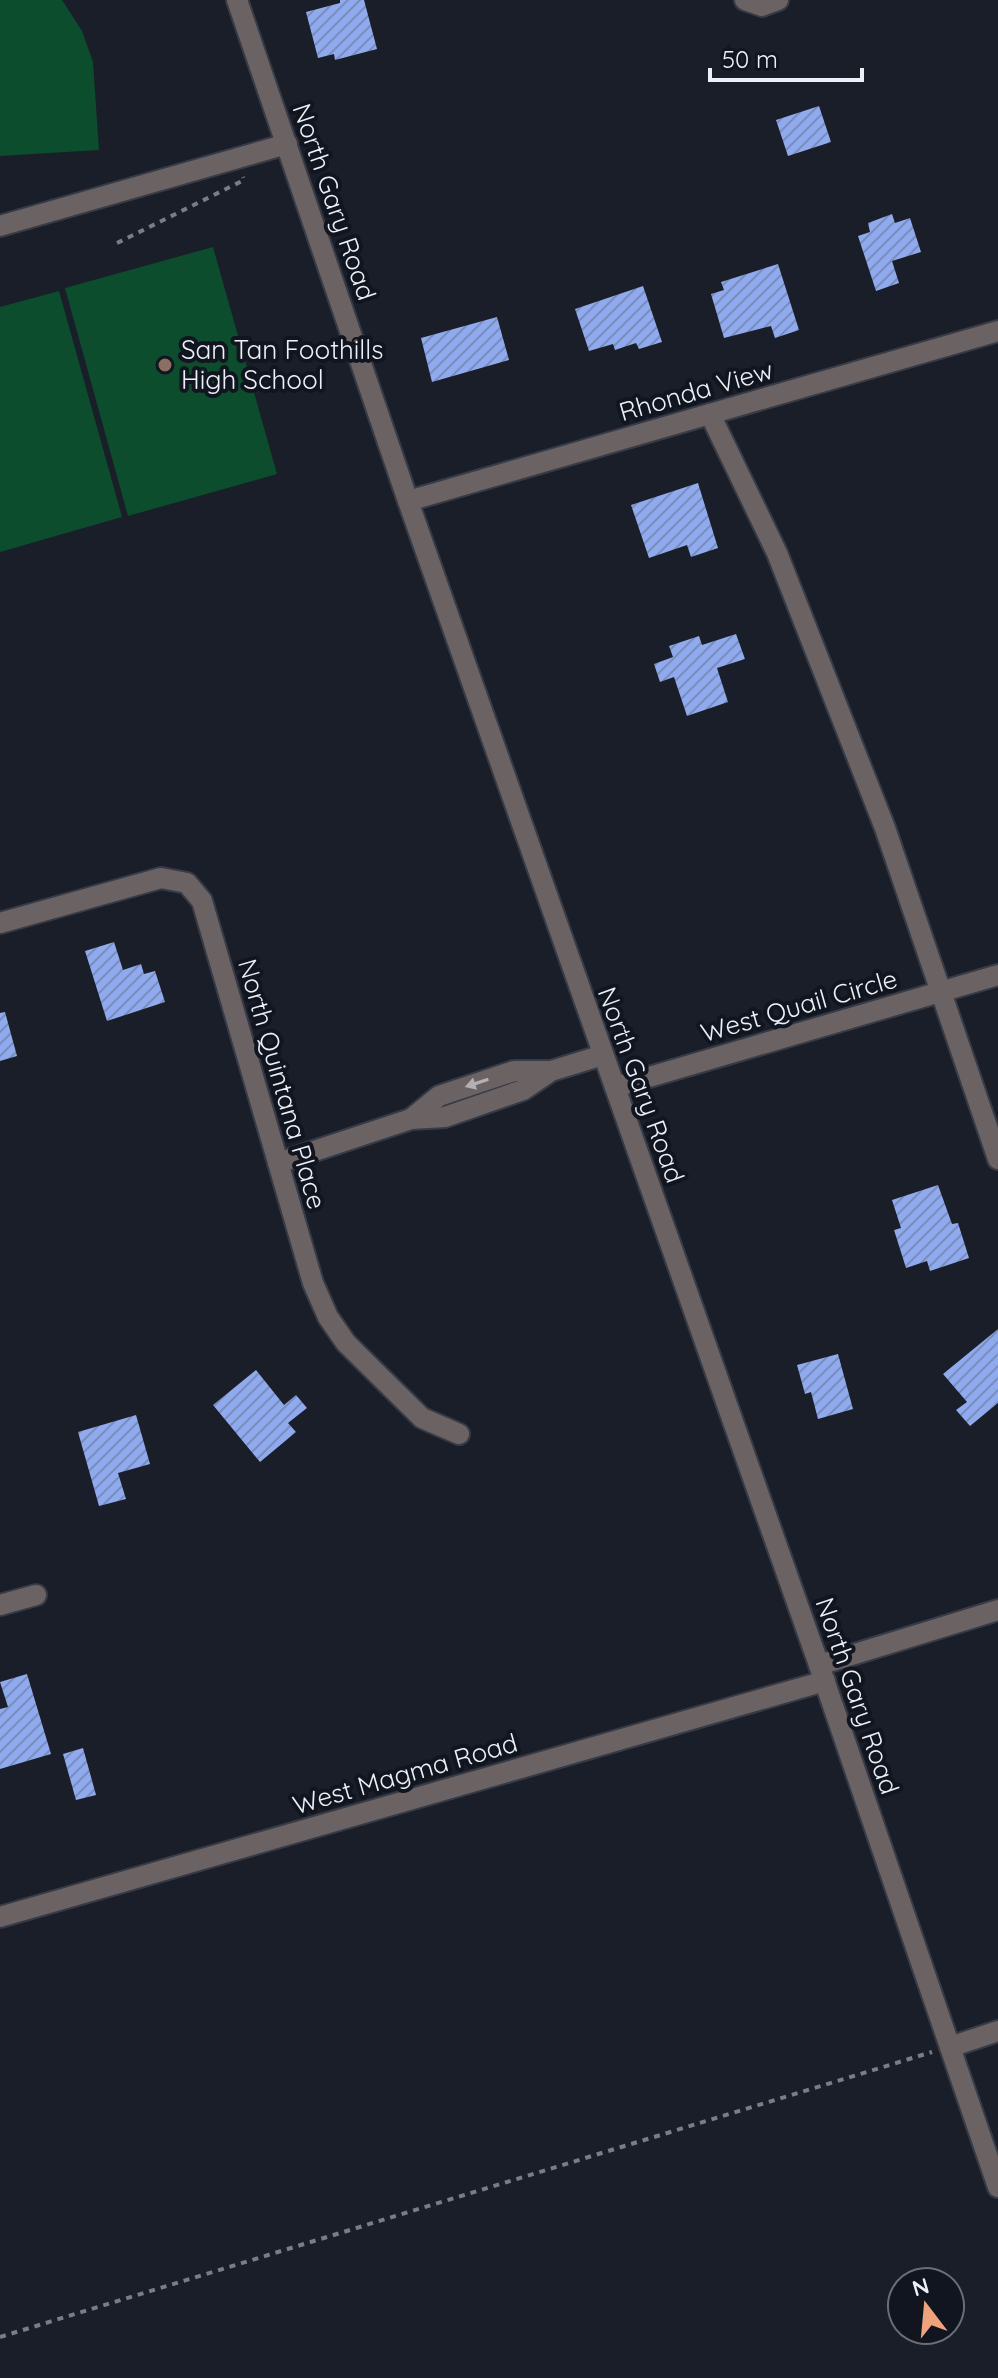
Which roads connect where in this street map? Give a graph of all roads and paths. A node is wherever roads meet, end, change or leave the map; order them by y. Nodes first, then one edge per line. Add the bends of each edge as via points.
1 (237, 0) edge
2 (745, 0) edge
3 (778, 0) edge
4 (287, 144) junction
5 (242, 175) dead end
6 (0, 226) edge
7 (117, 243) dead end
8 (998, 331) edge
9 (710, 414) junction
10 (408, 501) junction
11 (0, 923) edge
12 (998, 975) edge
13 (940, 992) junction
14 (603, 1055) junction
15 (615, 1087) junction
16 (998, 1159) edge
17 (278, 1163) junction
18 (459, 1434) dead end
19 (36, 1595) dead end
20 (0, 1605) edge
21 (998, 1610) edge
22 (822, 1673) junction
23 (0, 1917) edge
24 (998, 2031) edge
25 (950, 2047) junction
26 (994, 2163) edge
27 (998, 2187) edge
28 (0, 2337) edge

1 - 4 street, North Gary Road
2 - 3 street via 762,6
4 - 6 street
4 - 10 street, North Gary Road
5 - 7 path via 244,180
8 - 9 street, Rhonda View
9 - 10 street, Rhonda View
9 - 13 street via 804,620 885,828
10 - 14 street, North Gary Road
11 - 17 street, North Quintana Place via 161,878 187,883 202,901
12 - 13 street, West Quail Circle
13 - 15 street, West Quail Circle
13 - 16 street
14 - 15 street, North Gary Road
14 - 17 street via 551,1071 523,1090 458,1113 411,1119
15 - 22 street, North Gary Road
17 - 18 street, North Quintana Place via 328,1317 346,1343 422,1418
19 - 20 street
21 - 22 street, West Magma Road
22 - 23 street, West Magma Road
22 - 25 street, North Gary Road
24 - 25 street
25 - 26 street, North Gary Road
25 - 28 path
26 - 27 street, North Gary Road

